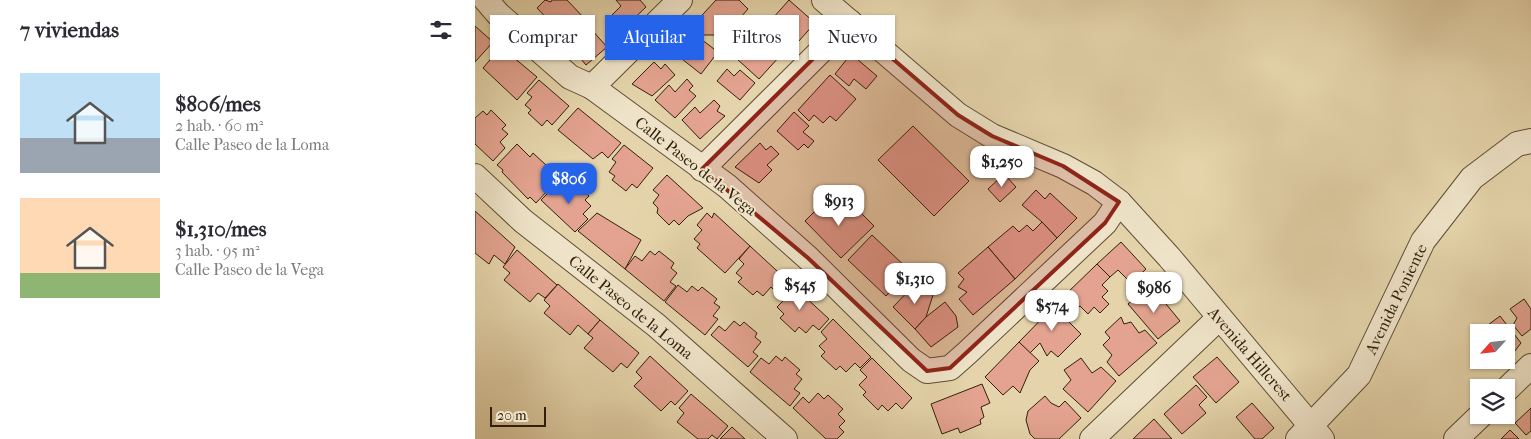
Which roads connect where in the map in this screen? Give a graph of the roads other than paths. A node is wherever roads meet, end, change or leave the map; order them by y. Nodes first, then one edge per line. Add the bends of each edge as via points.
1 (486, 0) edge
2 (824, 0) edge
3 (678, 1) edge
4 (842, 15) edge
5 (812, 60) edge
6 (894, 60) edge
7 (593, 87) junction
8 (1531, 141) edge
9 (703, 170) junction
10 (475, 176) edge
11 (1119, 202) junction
12 (1219, 318) junction
13 (1531, 366) edge
14 (1515, 381) edge
15 (1472, 424) edge
16 (1311, 435) edge
17 (785, 439) edge
18 (1093, 439) edge
19 (1456, 439) edge

1 - 7 street, Calle Paseo de la Vega via 570,77
2 - 4 street, Avenida Hillcrest
3 - 7 street
5 - 9 street
6 - 11 street, Avenida Hillcrest via 958,116 992,136 1070,170
7 - 9 street, Calle Paseo de la Vega
8 - 16 street, Avenida Poniente via 1517,144 1472,178 1423,240 1359,375
9 - 11 street, Calle Paseo de la Vega via 727,186 808,258 911,360 927,371 950,368 1105,223
10 - 17 street, Calle Paseo de la Loma via 523,220 656,325
11 - 12 street, Avenida Hillcrest
12 - 16 street, Avenida Hillcrest
12 - 18 street
13 - 14 street
15 - 19 street

